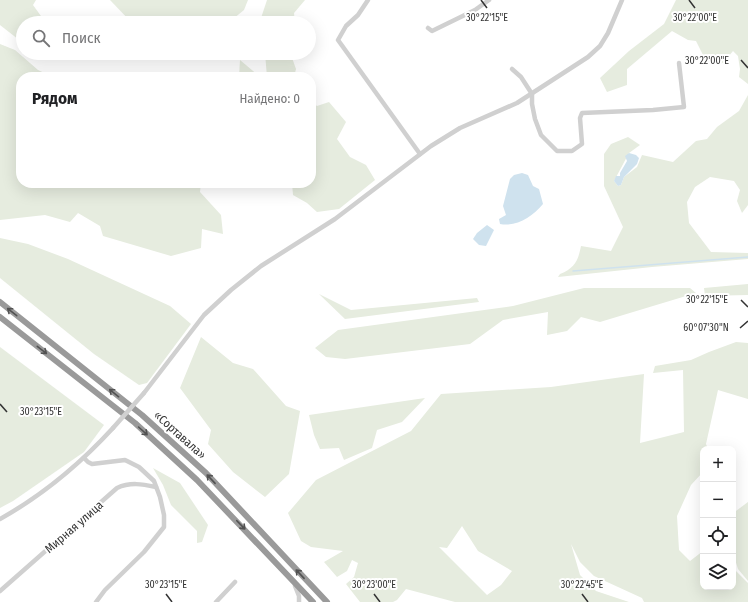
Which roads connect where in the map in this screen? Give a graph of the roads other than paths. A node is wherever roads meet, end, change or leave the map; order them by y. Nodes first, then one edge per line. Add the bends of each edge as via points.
1 (368, 0) edge
2 (488, 0) edge
3 (622, 0) edge
4 (428, 28) dead end
5 (679, 63) dead end
6 (512, 69) dead end
7 (532, 94) junction
8 (420, 154) junction
9 (0, 302) edge
10 (0, 317) edge
11 (84, 458) junction
12 (156, 487) junction
13 (0, 519) edge
14 (289, 576) junction
15 (235, 582) dead end
16 (0, 591) edge
17 (96, 602) edge
18 (216, 602) edge
19 (299, 602) edge
20 (313, 602) edge
21 (327, 602) edge

1 - 8 street via 338,40
2 - 4 street via 475,10 432,31
3 - 7 street via 600,46 575,67
5 - 7 street via 684,107 582,113 582,144 572,151 557,151 541,135 535,119
6 - 7 street via 521,77
7 - 8 street via 504,110 455,131
8 - 11 street, bridge via 335,219 261,266 231,290 204,315 144,393
21 -> 9 highway, «Сортавала» via 206,473 142,415
10 -> 14 highway, «Сортавала» via 141,428 197,480
11 - 12 street via 92,464 125,460 139,467 154,481
11 - 13 street via 41,494
12 - 16 street, Мирная улица via 134,484 117,488
12 - 17 street via 164,515 164,527
14 - 19 street via 300,596
14 - 20 highway, «Сортавала»
15 - 18 street

